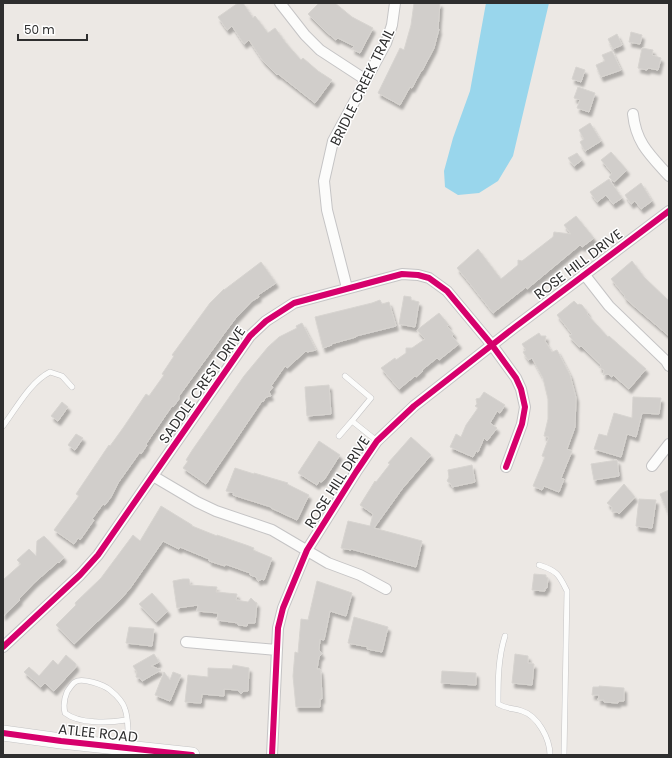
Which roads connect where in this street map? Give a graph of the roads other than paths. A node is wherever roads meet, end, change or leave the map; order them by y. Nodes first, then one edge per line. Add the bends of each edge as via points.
1 (280, 3) edge
2 (395, 3) edge
3 (366, 80) junction
4 (633, 114) dead end
5 (669, 176) edge
6 (669, 211) edge
7 (584, 274) junction
8 (347, 288) junction
9 (492, 345) junction
10 (669, 366) edge
11 (345, 376) dead end
12 (72, 387) dead end
13 (352, 421) junction
14 (3, 426) edge
15 (339, 436) dead end
16 (377, 442) junction
17 (669, 444) edge
18 (652, 466) dead end
19 (506, 467) dead end
20 (153, 476) junction
21 (307, 550) junction
22 (539, 565) dead end
23 (386, 589) dead end
24 (505, 636) dead end
25 (186, 642) dead end
26 (3, 647) edge
27 (277, 650) junction
28 (126, 720) junction
29 (3, 734) edge
30 (128, 747) junction
31 (192, 755) edge
32 (272, 755) edge
33 (550, 755) edge
34 (564, 755) edge

1 - 3 street via 320,50
2 - 3 street, BRIDLE CREEK TRAIL via 386,43
3 - 8 street, BRIDLE CREEK TRAIL via 333,141 324,181 327,210
4 - 5 street via 639,138
6 - 7 street, ROSE HILL DRIVE
7 - 9 street, ROSE HILL DRIVE
7 - 10 street via 609,306 666,360
8 - 9 street, SADDLE CREST DRIVE via 402,274 429,278 447,291
8 - 20 street, SADDLE CREST DRIVE via 294,303 266,321 250,336
9 - 16 street, ROSE HILL DRIVE via 414,406
9 - 19 street, SADDLE CREST DRIVE via 516,378 525,407 522,424
11 - 13 lane via 371,398
12 - 14 lane via 62,376 50,372 41,377
13 - 15 lane
13 - 16 lane
16 - 21 street, ROSE HILL DRIVE
17 - 18 street
20 - 21 street via 197,502 272,530
20 - 26 street, SADDLE CREST DRIVE via 98,555
21 - 23 street via 328,563 360,574
21 - 27 street, ROSE HILL DRIVE via 283,608 278,628
22 - 34 lane via 559,575 567,591
24 - 33 lane via 498,673 498,704 534,718 544,731
25 - 27 street
27 - 32 street, ROSE HILL DRIVE
28 - 28 lane via 125,709 109,688 82,680 75,682 68,689 63,706 65,713 71,717 115,722
28 - 30 lane
29 - 30 main road, ATLEE ROAD
30 - 31 main road, ATLEE ROAD

